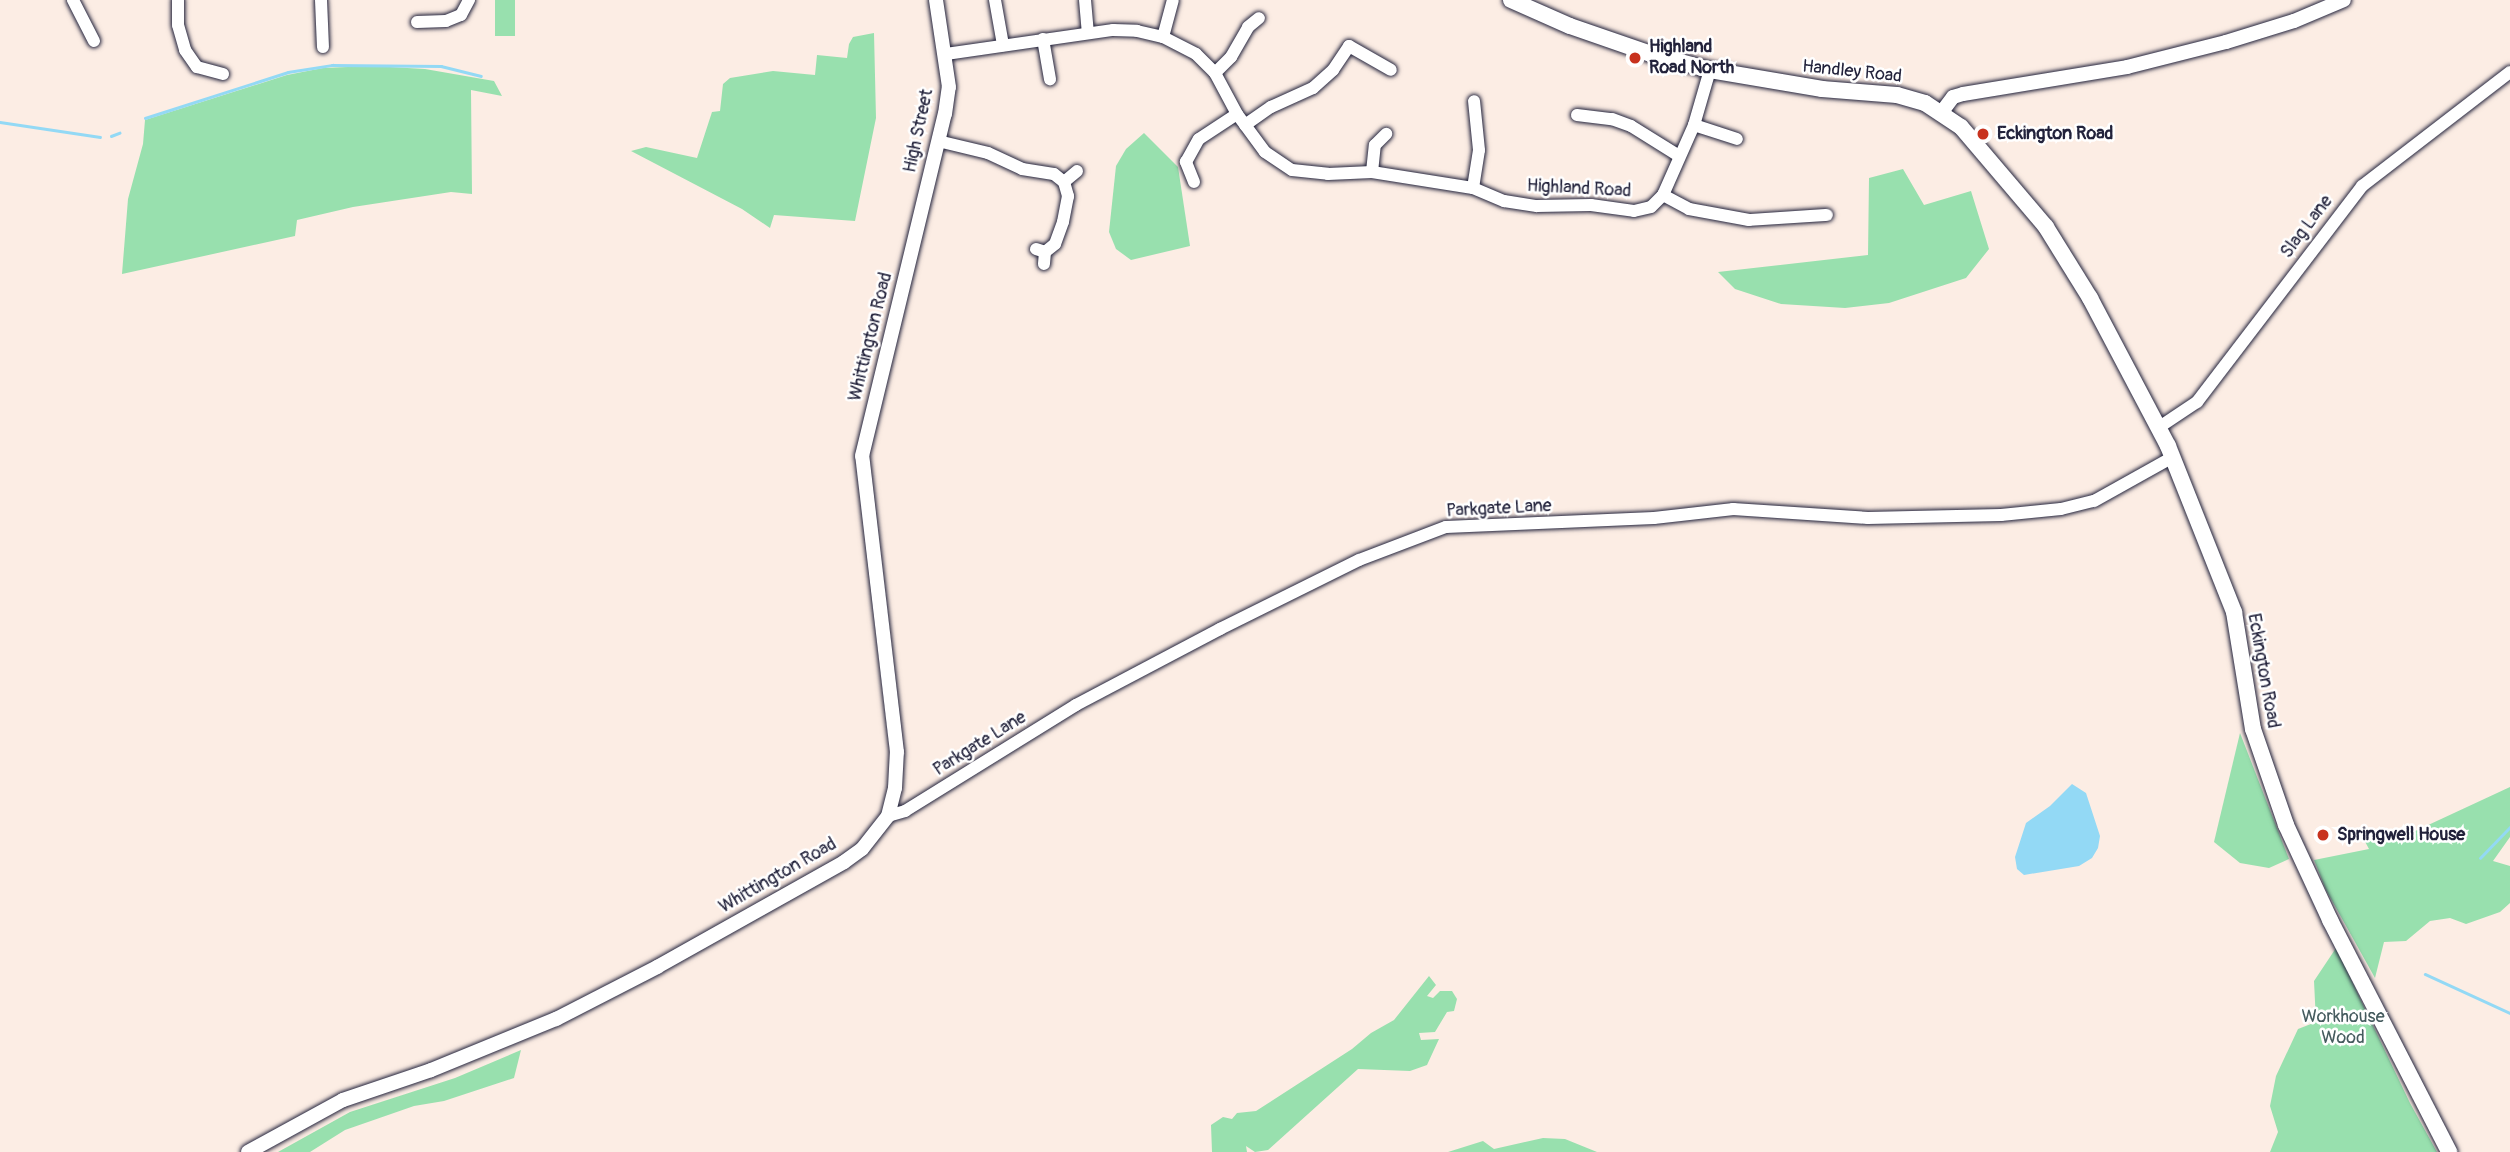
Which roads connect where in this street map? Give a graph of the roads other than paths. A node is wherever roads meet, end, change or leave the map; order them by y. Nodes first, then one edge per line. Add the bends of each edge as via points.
1 (73, 0) edge
2 (178, 0) edge
3 (321, 0) edge
4 (469, 0) edge
5 (936, 0) edge
6 (995, 0) edge
7 (1085, 0) edge
8 (1173, 0) edge
9 (1511, 0) edge
10 (2344, 0) edge
11 (1259, 19) dead end
12 (417, 22) dead end
13 (1088, 33) junction
14 (1163, 37) junction
15 (1043, 39) junction
16 (94, 41) dead end
17 (1003, 45) junction
18 (323, 47) dead end
19 (946, 54) junction
20 (1391, 70) dead end
21 (1710, 70) junction
22 (2510, 72) edge
23 (1215, 73) junction
24 (223, 74) dead end
25 (1050, 79) dead end
26 (1474, 101) dead end
27 (1941, 113) junction
28 (1237, 114) junction
29 (1577, 115) dead end
30 (1245, 125) junction
31 (1694, 125) junction
32 (1386, 134) dead end
33 (1737, 139) dead end
34 (938, 141) junction
35 (1679, 156) junction
36 (1077, 171) dead end
37 (1372, 172) junction
38 (1064, 182) junction
39 (1194, 182) dead end
40 (926, 187) joint
41 (1473, 188) junction
42 (1663, 195) junction
43 (1826, 215) dead end
44 (1042, 255) dead end
45 (2158, 428) junction
46 (2171, 458) junction
47 (888, 816) junction
48 (248, 1152) edge
49 (2449, 1152) edge

1 - 16 street
2 - 24 street via 184,50 197,67
3 - 18 street
4 - 12 street via 461,15 446,21
5 - 19 street, High Street
6 - 17 street
7 - 13 street
8 - 14 street
9 - 21 main road, Handley Road via 1630,47
10 - 27 street via 2226,42 2127,67 1963,94 1953,97
11 - 23 street
13 - 14 street, Highland Road via 1137,31
13 - 15 street, Highland Road
14 - 23 street, Highland Road via 1196,54
15 - 17 street, Highland Road
15 - 25 street
17 - 19 street, Highland Road
19 - 34 street, High Street via 949,87
20 - 30 street via 1349,46 1334,69 1313,88
21 - 27 main road, Handley Road via 1822,89 1897,95
21 - 31 street
22 - 45 street, Slag Lane via 2362,186 2197,402
23 - 28 street, Highland Road
26 - 41 street via 1479,150
27 - 45 main road, Eckington Road via 1961,127 2046,227 2090,298
28 - 30 street, Highland Road
28 - 39 street via 1199,139 1186,162
29 - 35 street via 1631,125
30 - 37 street, Highland Road via 1265,152 1292,170
31 - 33 street
31 - 35 street
32 - 37 street via 1375,145
34 - 38 street via 988,153 1022,169 1054,174
34 - 40 street, High Street
35 - 42 street
36 - 38 street
37 - 41 street, Highland Road
38 - 44 street via 1068,196 1063,222 1055,244
40 - 47 street, Whittington Road via 862,456 897,752
41 - 42 street, Highland Road via 1504,201 1633,211 1651,207
42 - 43 street via 1689,209 1749,220
45 - 46 main road, Eckington Road
46 - 47 street, Parkgate Lane via 2094,501 2001,515 1868,518 1732,509 1654,518 1446,527 1359,560 1220,629 1076,705 905,811
46 - 49 main road, Eckington Road via 2234,612 2253,729 2286,825
47 - 48 street, Whittington Road via 862,849 844,862 657,967 544,1024 343,1100

